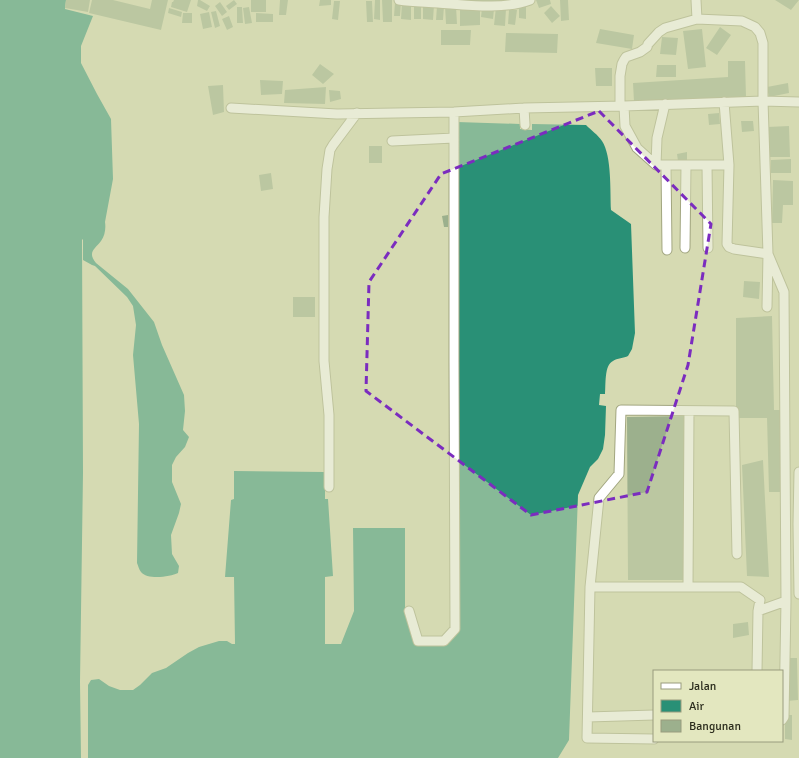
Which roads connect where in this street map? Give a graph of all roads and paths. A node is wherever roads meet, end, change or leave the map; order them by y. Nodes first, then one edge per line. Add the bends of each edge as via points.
1 (398, 0) edge
2 (530, 0) edge
3 (696, 0) edge
4 (697, 19) junction
5 (763, 101) junction
6 (724, 102) junction
7 (799, 102) edge
8 (665, 104) junction
9 (622, 106) junction
10 (231, 108) dead end
11 (524, 108) junction
12 (454, 112) junction
13 (357, 113) junction
14 (525, 125) dead end
15 (454, 138) junction
16 (392, 141) dead end
17 (656, 165) junction
18 (666, 165) junction
19 (686, 165) junction
20 (707, 165) junction
21 (729, 165) junction
22 (685, 248) dead end
23 (708, 248) dead end
24 (667, 250) dead end
25 (768, 254) junction
26 (767, 307) dead end
27 (689, 411) junction
28 (799, 472) edge
29 (329, 487) dead end
30 (737, 554) dead end
31 (590, 587) junction
32 (688, 587) junction
33 (799, 594) edge
34 (786, 601) junction
35 (409, 611) dead end
36 (758, 611) junction
37 (757, 670) edge
38 (653, 715) edge
39 (588, 717) junction
40 (783, 718) edge
41 (653, 739) edge

1 - 2 street via 500,6
3 - 4 street
4 - 5 street via 742,21 755,27 760,33 763,43
4 - 9 street via 665,28 647,47 626,57 620,76
5 - 6 street
5 - 7 street
5 - 25 street
6 - 8 street
6 - 21 street
8 - 9 street
8 - 17 street via 656,138
9 - 11 street
9 - 17 street via 625,126 637,148
10 - 13 street
11 - 12 street
11 - 14 street
12 - 13 street
12 - 15 street
13 - 29 street via 330,150 327,169 324,217 324,361 329,415
15 - 16 street
15 - 35 street via 455,629 444,641 418,641
17 - 18 street
18 - 19 street
18 - 24 street
19 - 20 street
19 - 22 street
20 - 21 street
20 - 23 street
21 - 25 street via 727,244 734,249
25 - 26 street
25 - 34 street via 784,292
27 - 30 street via 734,411
27 - 31 street via 621,410 619,474 599,498
27 - 32 street
28 - 33 street
31 - 32 street
31 - 39 street
32 - 36 street via 741,587 760,600
34 - 36 street
34 - 40 street
36 - 37 street
38 - 39 street
39 - 41 street via 587,738

